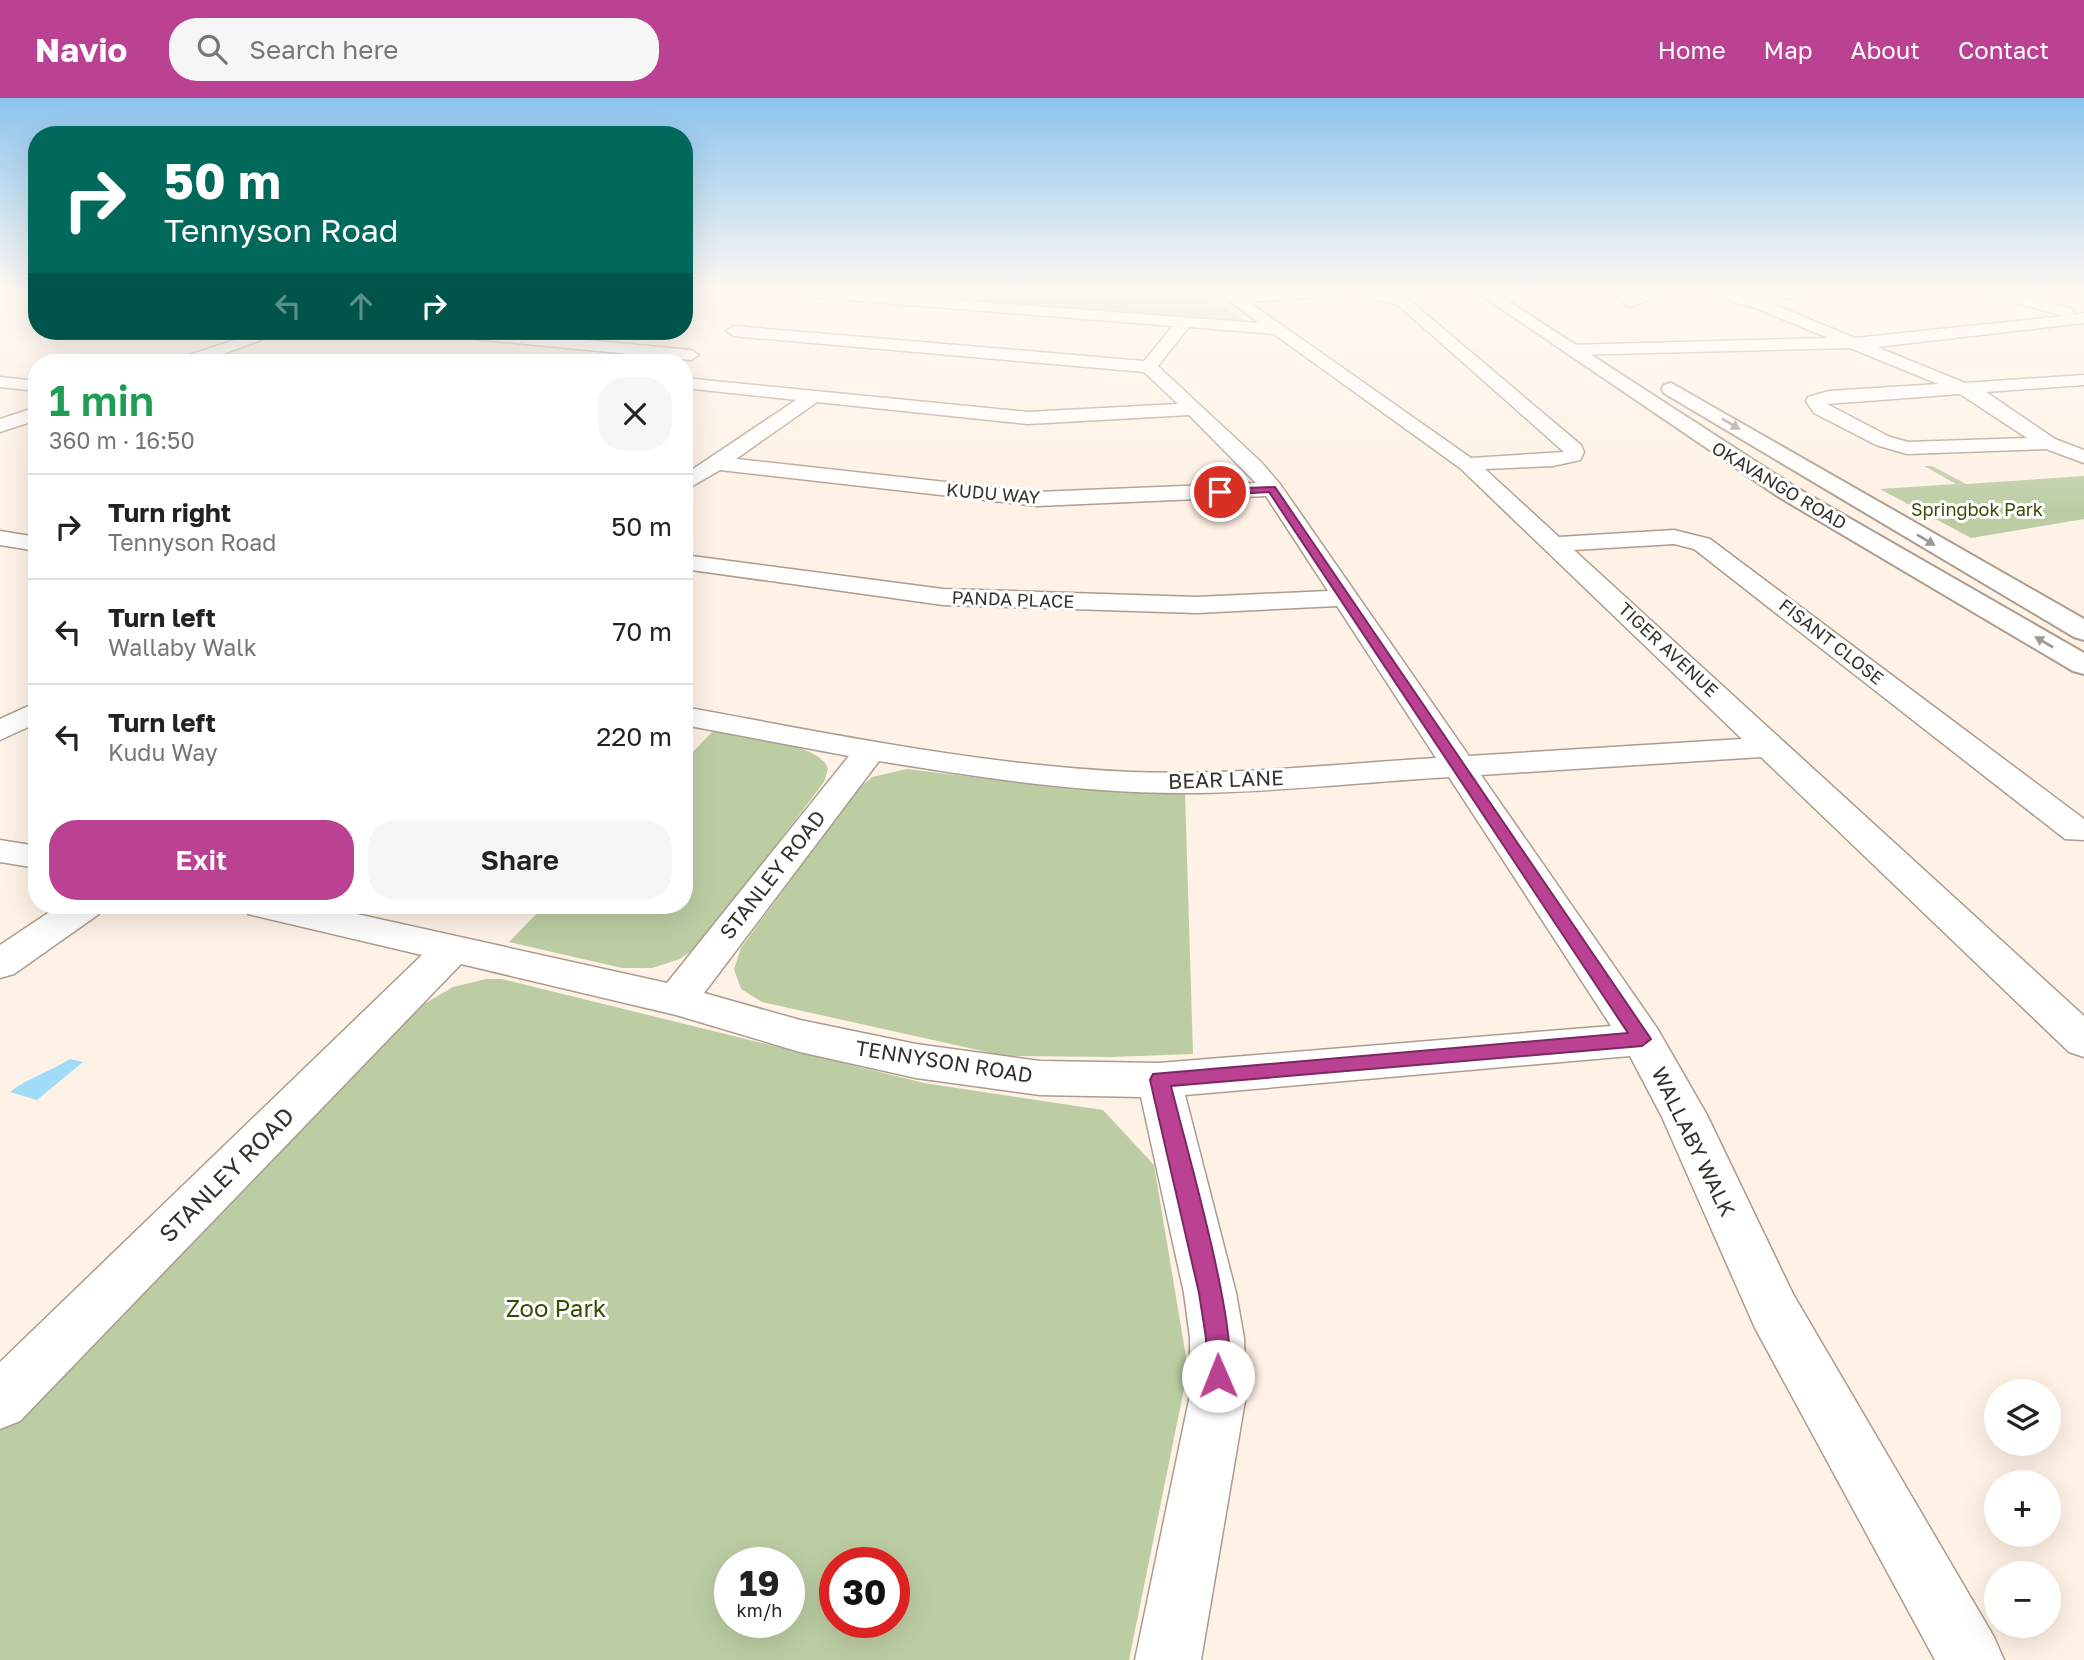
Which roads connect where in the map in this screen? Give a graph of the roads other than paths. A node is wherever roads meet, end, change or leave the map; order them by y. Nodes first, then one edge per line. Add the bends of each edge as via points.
1 (1122, 365) edge
2 (1331, 365) edge
3 (1477, 365) edge
4 (1591, 365) edge
5 (1635, 365) edge
6 (1908, 365) edge
7 (1149, 367) joint
8 (2084, 380) edge
9 (0, 382) edge
10 (693, 384) edge
11 (28, 385) edge
12 (1964, 388) junction
13 (814, 396) junction
14 (1194, 409) junction
15 (28, 416) edge
16 (0, 426) edge
17 (2048, 443) junction
18 (2084, 457) edge
19 (715, 463) junction
20 (1467, 464) junction
21 (693, 479) edge
22 (1272, 489) junction
23 (0, 538) edge
24 (28, 543) edge
25 (1556, 544) junction
26 (693, 563) edge
27 (1345, 598) junction
28 (2084, 631) edge
29 (2084, 665) edge
30 (28, 716) edge
31 (693, 718) edge
32 (0, 731) edge
33 (1772, 747) junction
34 (871, 750) junction
35 (1461, 768) junction
36 (2077, 831) dead end
37 (0, 851) edge
38 (28, 856) edge
39 (73, 914) edge
40 (300, 914) edge
41 (453, 949) junction
42 (0, 964) edge
43 (676, 1000) junction
44 (1642, 1039) junction
45 (2084, 1041) edge
46 (1160, 1080) junction
47 (0, 1401) edge
48 (1168, 1660) edge
49 (1971, 1660) edge

1 - 7 street
2 - 20 street, TIGER AVENUE
3 - 20 street via 1574,452 1553,460
29 -> 4 main road, OKAVANGO ROAD via 1787,492
5 -> 28 main road, OKAVANGO ROAD
6 - 12 street
7 - 14 street, WALLABY WALK
8 - 12 street
9 - 11 street
10 - 13 street
12 - 17 street
12 - 17 street via 1829,397 1815,403 1883,442 1908,448
13 - 14 street via 1028,418
13 - 19 street
14 - 22 street, WALLABY WALK
15 - 16 street
17 - 18 street
19 - 21 street
19 - 22 street, KUDU WAY via 1037,499
20 - 25 street, TIGER AVENUE
22 - 27 street, WALLABY WALK
23 - 24 street
25 - 33 street, TIGER AVENUE
25 - 36 street, FISANT CLOSE via 1674,537 1702,544
26 - 27 street, PANDA PLACE via 943,597 1197,605
27 - 35 street, WALLABY WALK
30 - 32 street
31 - 34 street, BEAR LANE
33 - 35 street, BEAR LANE
33 - 45 street, TIGER AVENUE
34 - 35 street, BEAR LANE via 1118,783
34 - 43 street, STANLEY ROAD
35 - 44 street, WALLABY WALK
37 - 38 street
39 - 42 street
40 - 41 street, TENNYSON ROAD
41 - 43 street, TENNYSON ROAD
41 - 47 street, STANLEY ROAD
43 - 46 street, TENNYSON ROAD via 800,1036 916,1061 1040,1077
44 - 46 street, TENNYSON ROAD
44 - 49 street, WALLABY WALK via 1684,1115 1774,1311
46 - 48 street via 1210,1293 1218,1395

